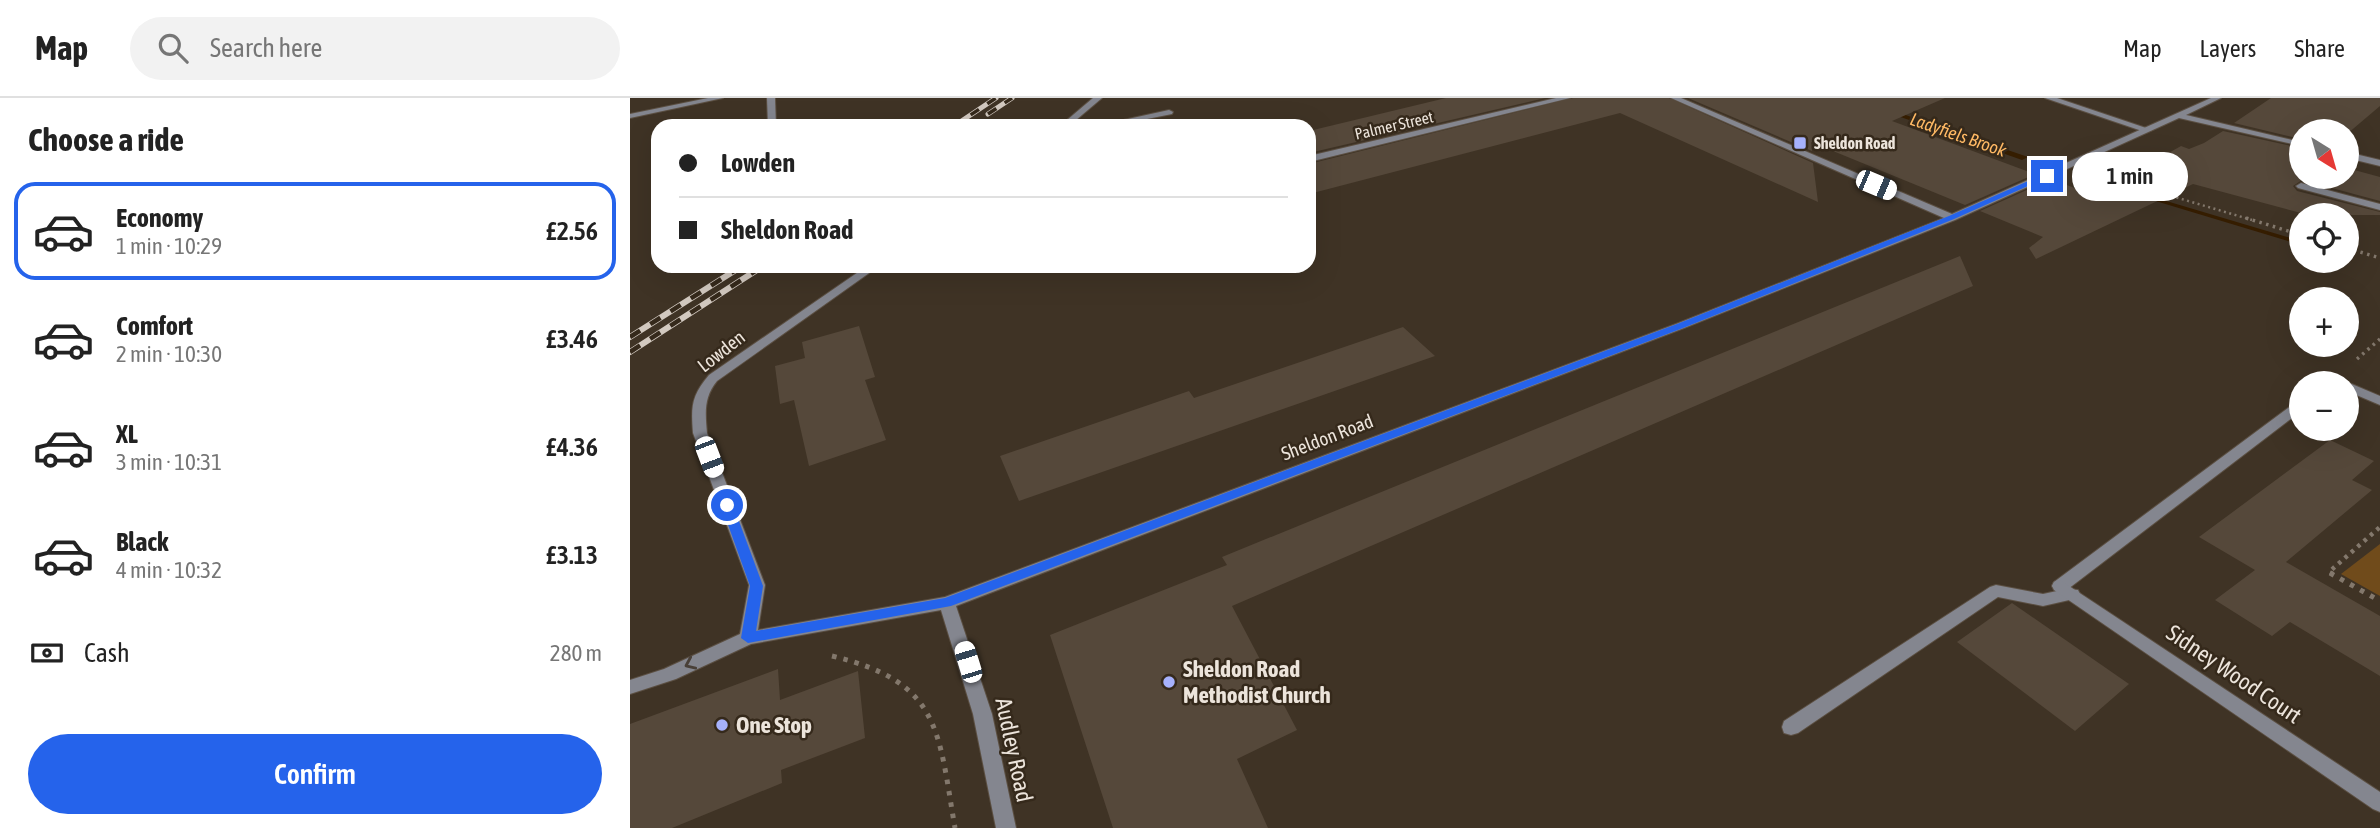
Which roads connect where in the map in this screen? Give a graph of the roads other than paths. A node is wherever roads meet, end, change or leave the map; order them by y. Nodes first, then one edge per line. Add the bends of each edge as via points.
1 (719, 98) edge
2 (771, 98) edge
3 (1098, 98) edge
4 (1566, 98) edge
5 (1675, 98) edge
6 (2049, 98) edge
7 (2217, 98) edge
8 (1169, 112) dead end
9 (2178, 115) junction
10 (630, 116) edge
11 (772, 119) edge
12 (1072, 119) edge
13 (1134, 119) edge
14 (2148, 130) junction
15 (2289, 141) edge
16 (1316, 157) edge
17 (2359, 158) edge
18 (2380, 163) edge
19 (2312, 189) edge
20 (2380, 207) edge
21 (1952, 218) junction
22 (864, 273) edge
23 (2359, 391) edge
24 (2380, 401) edge
25 (2289, 414) edge
26 (2066, 590) junction
27 (947, 603) junction
28 (748, 638) junction
29 (630, 687) edge
30 (1791, 727) dead end
31 (2380, 803) edge
32 (1006, 828) edge

1 - 10 street
2 - 11 street
3 - 12 street
4 - 16 street, Palmer Street
5 - 21 street
6 - 14 street
7 - 9 street, Sheldon Road
8 - 13 street
9 - 14 street, Sheldon Road
9 - 15 street
14 - 21 street, Sheldon Road
17 - 18 street
19 - 20 street
21 - 27 street, Sheldon Road via 1667,331
22 - 28 street, Lowden via 723,369 701,396 700,433 757,586
23 - 24 street
25 - 26 street
26 - 30 street via 2043,600 1996,591
26 - 31 street, Sidney Wood Court
27 - 28 street, Sheldon Road
27 - 32 street, Audley Road via 974,682
28 -> 29 street, Sheldon Road

